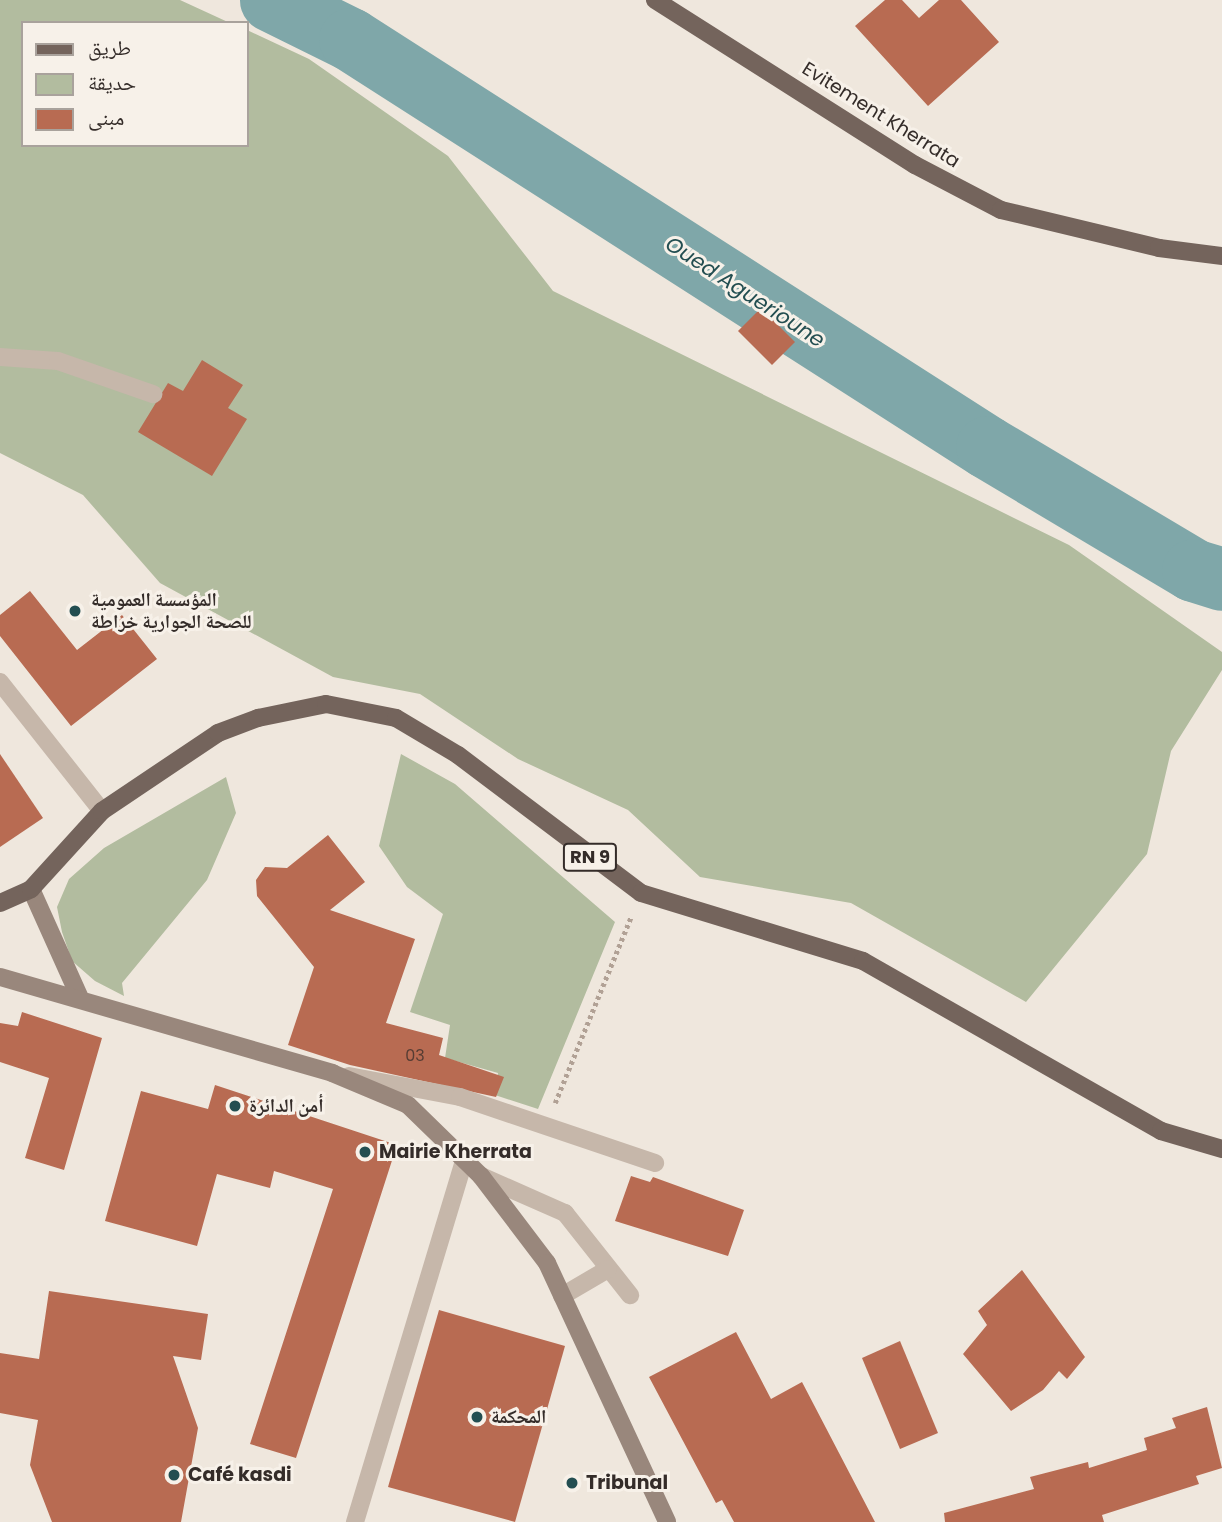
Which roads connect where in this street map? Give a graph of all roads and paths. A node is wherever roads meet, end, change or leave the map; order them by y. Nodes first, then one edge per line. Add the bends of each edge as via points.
1 (655, 0) edge
2 (1222, 256) edge
3 (0, 357) edge
4 (153, 394) dead end
5 (0, 682) edge
6 (102, 811) junction
7 (31, 889) junction
8 (0, 903) edge
9 (631, 918) dead end
10 (0, 977) edge
11 (79, 996) junction
12 (332, 1073) junction
13 (560, 1090) dead end
14 (1222, 1149) edge
15 (464, 1160) junction
16 (655, 1163) dead end
17 (481, 1176) junction
18 (608, 1269) junction
19 (630, 1295) dead end
20 (562, 1296) junction
21 (355, 1522) edge
22 (667, 1522) edge

1 - 2 main road, Evitement Kherrata via 915,165 1001,210 1159,248
3 - 4 street via 58,361
5 - 6 street
6 - 7 main road, RN 9
6 - 14 main road, RN 9 via 218,733 258,718 326,704 396,718 458,755 640,893 863,961 1161,1131
7 - 8 main road, RN 9
7 - 11 street
9 - 13 path
10 - 11 street
11 - 12 street
12 - 15 street via 408,1105
12 - 16 street via 460,1097
15 - 17 street
15 - 21 street
17 - 18 street via 565,1213
17 - 20 street via 547,1263
18 - 19 street
18 - 20 street
20 - 22 street

